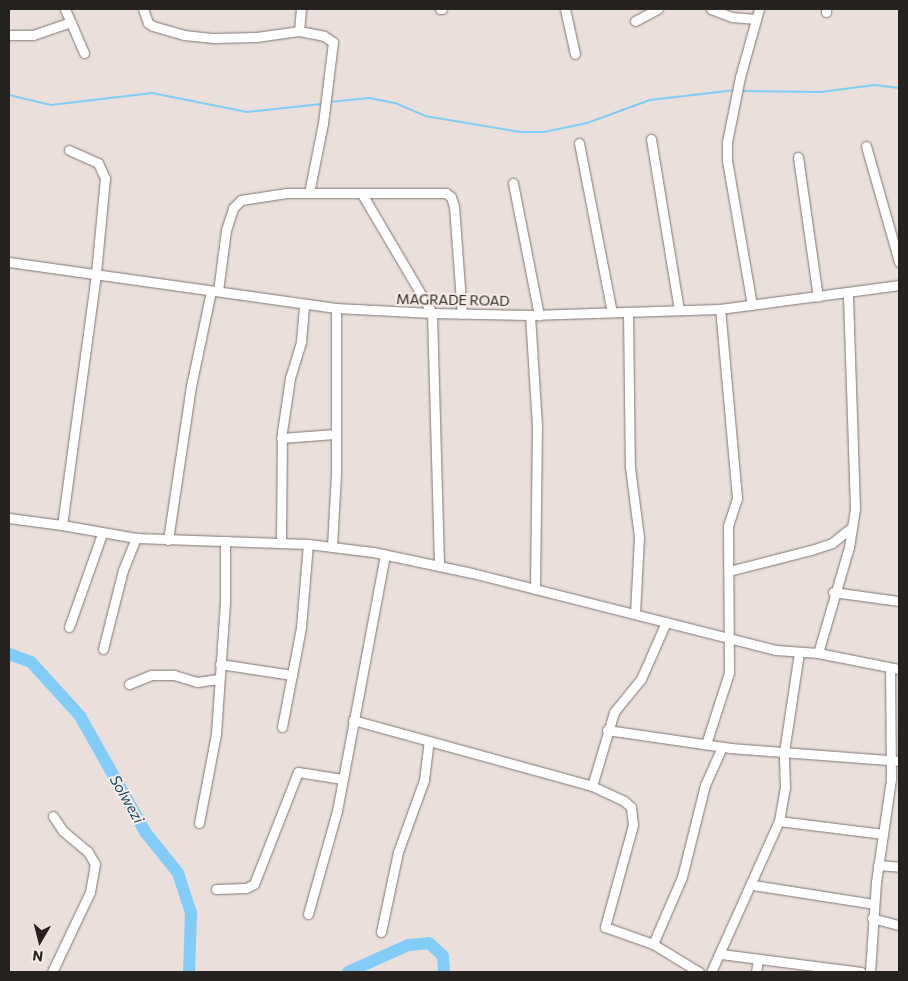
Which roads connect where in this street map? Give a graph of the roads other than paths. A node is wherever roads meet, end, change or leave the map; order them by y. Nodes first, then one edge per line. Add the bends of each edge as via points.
1 (66, 9) edge
2 (144, 9) edge
3 (301, 9) edge
4 (565, 9) edge
5 (658, 9) edge
6 (711, 9) edge
7 (759, 9) edge
8 (756, 19) junction
9 (635, 21) dead end
10 (71, 22) junction
11 (299, 31) junction
12 (9, 35) edge
13 (84, 53) dead end
14 (575, 54) dead end
15 (652, 139) dead end
16 (579, 143) dead end
17 (866, 146) dead end
18 (69, 150) dead end
19 (798, 157) dead end
20 (513, 183) dead end
21 (309, 193) junction
22 (362, 194) junction
23 (9, 262) edge
24 (899, 262) edge
25 (96, 274) junction
26 (899, 285) edge
27 (214, 291) junction
28 (848, 293) junction
29 (818, 297) junction
30 (304, 304) junction
31 (752, 305) junction
32 (336, 308) junction
33 (720, 309) junction
34 (679, 310) junction
35 (612, 312) junction
36 (628, 312) junction
37 (432, 313) junction
38 (462, 314) junction
39 (534, 315) junction
40 (335, 434) junction
41 (281, 438) junction
42 (9, 518) edge
43 (62, 525) junction
44 (852, 526) junction
45 (102, 534) junction
46 (136, 538) junction
47 (168, 540) junction
48 (225, 541) junction
49 (281, 542) junction
50 (308, 544) junction
51 (332, 546) junction
52 (385, 554) junction
53 (439, 566) junction
54 (729, 571) junction
55 (535, 589) junction
56 (833, 592) junction
57 (899, 601) edge
58 (635, 614) junction
59 (666, 622) junction
60 (69, 627) dead end
61 (730, 638) junction
62 (103, 649) dead end
63 (799, 653) junction
64 (818, 653) junction
65 (220, 664) junction
66 (894, 668) edge
67 (292, 675) junction
68 (218, 679) junction
69 (129, 684) dead end
70 (353, 720) junction
71 (282, 727) dead end
72 (607, 730) junction
73 (429, 740) junction
74 (706, 744) junction
75 (722, 747) junction
76 (784, 752) junction
77 (895, 761) edge
78 (342, 779) junction
79 (592, 786) junction
80 (53, 816) dead end
81 (779, 821) junction
82 (199, 823) dead end
83 (883, 834) junction
84 (878, 865) junction
85 (899, 867) edge
86 (753, 885) junction
87 (216, 889) dead end
88 (874, 904) junction
89 (308, 914) dead end
90 (872, 918) junction
91 (899, 925) edge
92 (381, 932) dead end
93 (652, 944) junction
94 (721, 954) junction
95 (758, 960) junction
96 (52, 972) edge
97 (699, 972) edge
98 (711, 972) edge
99 (756, 972) edge
100 (861, 972) edge
101 (870, 972) edge

1 - 10 street
2 - 11 street via 148,23 184,35 256,37
3 - 11 street
4 - 14 street
5 - 9 street
6 - 8 street via 732,17
7 - 8 street
8 - 31 street via 727,142 727,161
10 - 12 street via 33,35
10 - 13 street
11 - 21 street via 324,36 334,42 323,124
15 - 34 street
16 - 35 street
17 - 24 street
18 - 25 street via 98,163 105,178
19 - 29 street
20 - 39 street
21 - 22 street
21 - 27 street via 246,198 236,203 226,230
22 - 37 street
22 - 38 street via 449,195 454,206
23 - 25 street, MAGRADE ROAD
25 - 27 street, MAGRADE ROAD
25 - 43 street
26 - 28 street, MAGRADE ROAD
27 - 30 street, MAGRADE ROAD
27 - 47 street via 191,386
28 - 29 street, MAGRADE ROAD
28 - 44 street via 855,484
29 - 31 street, MAGRADE ROAD
30 - 32 street, MAGRADE ROAD
30 - 41 street
31 - 33 street, MAGRADE ROAD
32 - 37 street, MAGRADE ROAD
32 - 40 street
33 - 34 street, MAGRADE ROAD
33 - 54 street via 737,488 728,526
34 - 36 street, MAGRADE ROAD
35 - 36 street, MAGRADE ROAD
35 - 39 street, MAGRADE ROAD
36 - 58 street via 630,467 639,537
37 - 38 street, MAGRADE ROAD
37 - 53 street
38 - 39 street, MAGRADE ROAD
39 - 55 street via 537,425
40 - 41 street
40 - 51 street
41 - 49 street
42 - 43 street
43 - 45 street
44 - 54 street via 832,543
44 - 56 street
45 - 46 street
45 - 60 street
46 - 47 street
46 - 62 street
47 - 48 street
48 - 49 street
48 - 65 street
49 - 50 street
50 - 51 street
50 - 67 street
51 - 52 street
52 - 53 street
52 - 70 street
53 - 55 street
54 - 61 street
55 - 58 street
56 - 57 street
56 - 64 street
58 - 59 street
59 - 61 street
59 - 72 street via 641,679 614,712
61 - 63 street
61 - 74 street via 727,684
63 - 64 street
63 - 76 street
64 - 66 street
65 - 67 street
65 - 68 street
66 - 77 street
67 - 71 street
68 - 69 street via 197,682 174,675 151,674
68 - 82 street via 216,734
70 - 73 street
70 - 78 street
72 - 74 street
72 - 79 street
73 - 79 street
73 - 92 street via 424,780 398,852
74 - 75 street
75 - 76 street
75 - 93 street via 705,785 682,877
76 - 77 street
76 - 81 street via 786,788
77 - 83 street
78 - 87 street via 298,772 254,884 246,888
78 - 89 street via 328,847
79 - 93 street via 624,801 634,815 605,927
80 - 96 street via 63,831 88,852 95,864 90,892
81 - 83 street
81 - 86 street
83 - 84 street
84 - 85 street
84 - 88 street
86 - 88 street
86 - 94 street
88 - 90 street
90 - 91 street
90 - 101 street
93 - 97 street
94 - 95 street
94 - 98 street
95 - 99 street
95 - 100 street

